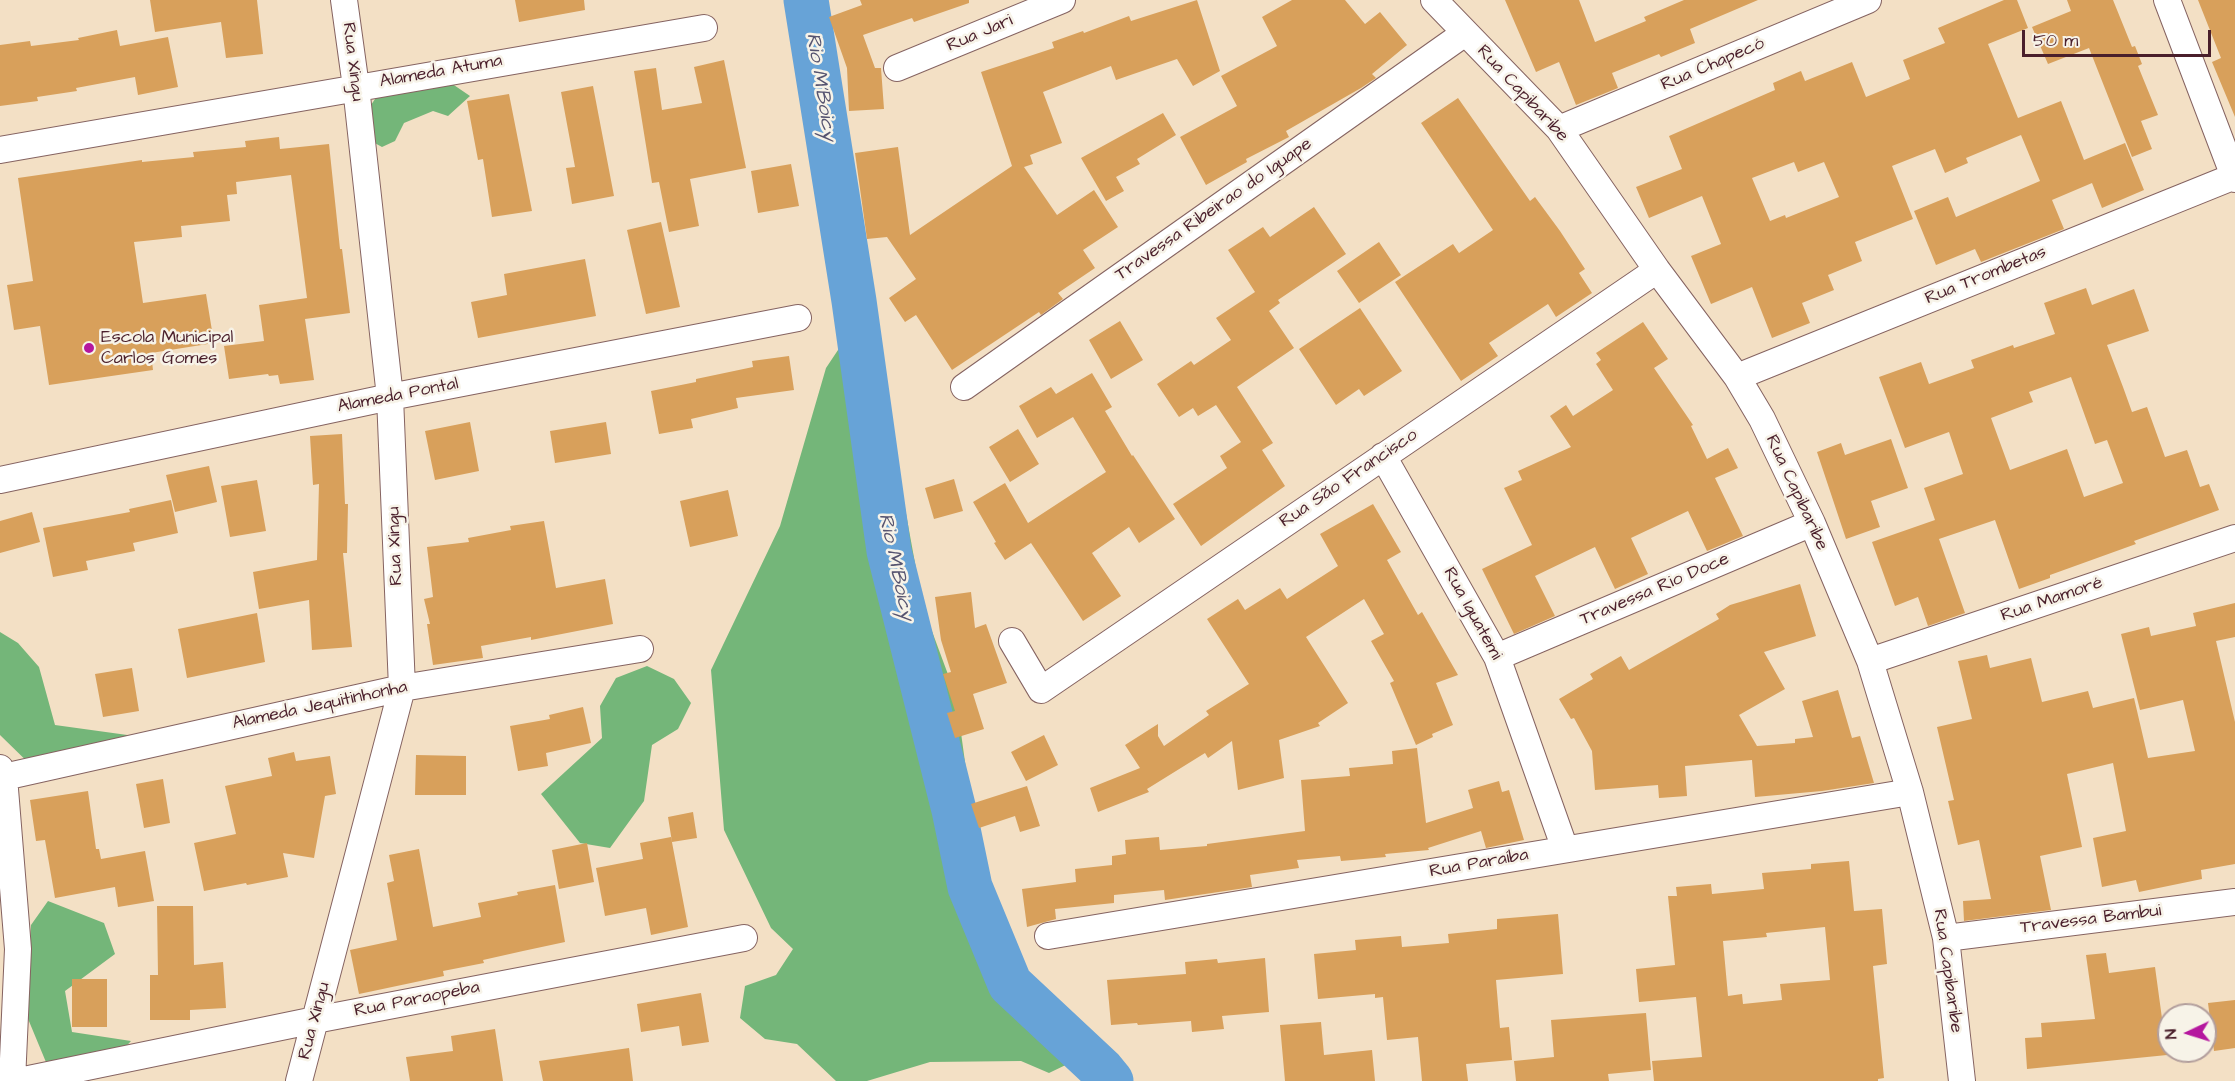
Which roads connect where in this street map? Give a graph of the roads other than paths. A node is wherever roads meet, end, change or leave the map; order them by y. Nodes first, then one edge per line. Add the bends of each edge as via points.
1 (344, 0) edge
2 (1062, 0) edge
3 (1434, 0) edge
4 (1868, 0) edge
5 (2167, 0) edge
6 (704, 28) dead end
7 (1465, 33) junction
8 (897, 68) dead end
9 (356, 87) junction
10 (1559, 129) junction
11 (0, 150) edge
12 (2235, 177) edge
13 (1657, 270) junction
14 (798, 318) dead end
15 (1737, 377) junction
16 (964, 387) dead end
17 (390, 397) junction
18 (1383, 456) junction
19 (0, 480) edge
20 (1812, 523) junction
21 (2235, 538) edge
22 (1012, 641) dead end
23 (640, 649) dead end
24 (1497, 657) junction
25 (1870, 661) junction
26 (402, 688) junction
27 (2, 772) edge
28 (1910, 792) junction
29 (1565, 849) junction
30 (2235, 902) edge
31 (1048, 936) dead end
32 (744, 938) dead end
33 (1946, 938) junction
34 (9, 950) edge
35 (315, 1020) junction
36 (12, 1081) edge
37 (19, 1081) edge
38 (299, 1081) edge
39 (1962, 1081) edge

1 - 9 street, Rua Xingu
2 - 8 street, Rua Jari
3 - 7 street, Rua Capibaribe
4 - 10 street, Rua Chapecó
5 - 12 street
6 - 9 street, Alameda Atuma
7 - 10 street, Rua Capibaribe
7 - 16 street, Travessa Ribeirao do Iguape
9 - 11 street, Alameda Atuma
9 - 17 street, Rua Xingu
10 - 13 street, Rua Capibaribe
12 - 15 street, Rua Trombetas
13 - 15 street, Rua Capibaribe
13 - 18 street, Rua São Francisco
14 - 17 street, Alameda Pontal
15 - 20 street, Rua Capibaribe
17 - 19 street, Alameda Pontal
17 - 26 street, Rua Xingu
18 - 22 street, Rua São Francisco via 1041,690
18 - 24 street, Rua Iguatemi
20 - 24 street, Travessa Rio Doce
20 - 25 street, Rua Capibaribe
21 - 25 street, Rua Mamoré
23 - 26 street, Alameda Jequitinhonha
24 - 29 street, Rua Iguatemi
25 - 28 street, Rua Capibaribe
26 - 27 street, Alameda Jequitinhonha
26 - 35 street, Rua Xingu
27 - 34 street
28 - 29 street, Rua Paraíba
28 - 33 street, Rua Capibaribe
29 - 31 street, Rua Paraíba
30 - 33 street, Travessa Bambui
32 - 35 street, Rua Paraopeba
33 - 39 street, Rua Capibaribe
34 - 36 street
35 - 37 street, Rua Paraopeba
35 - 38 street, Rua Xingu

